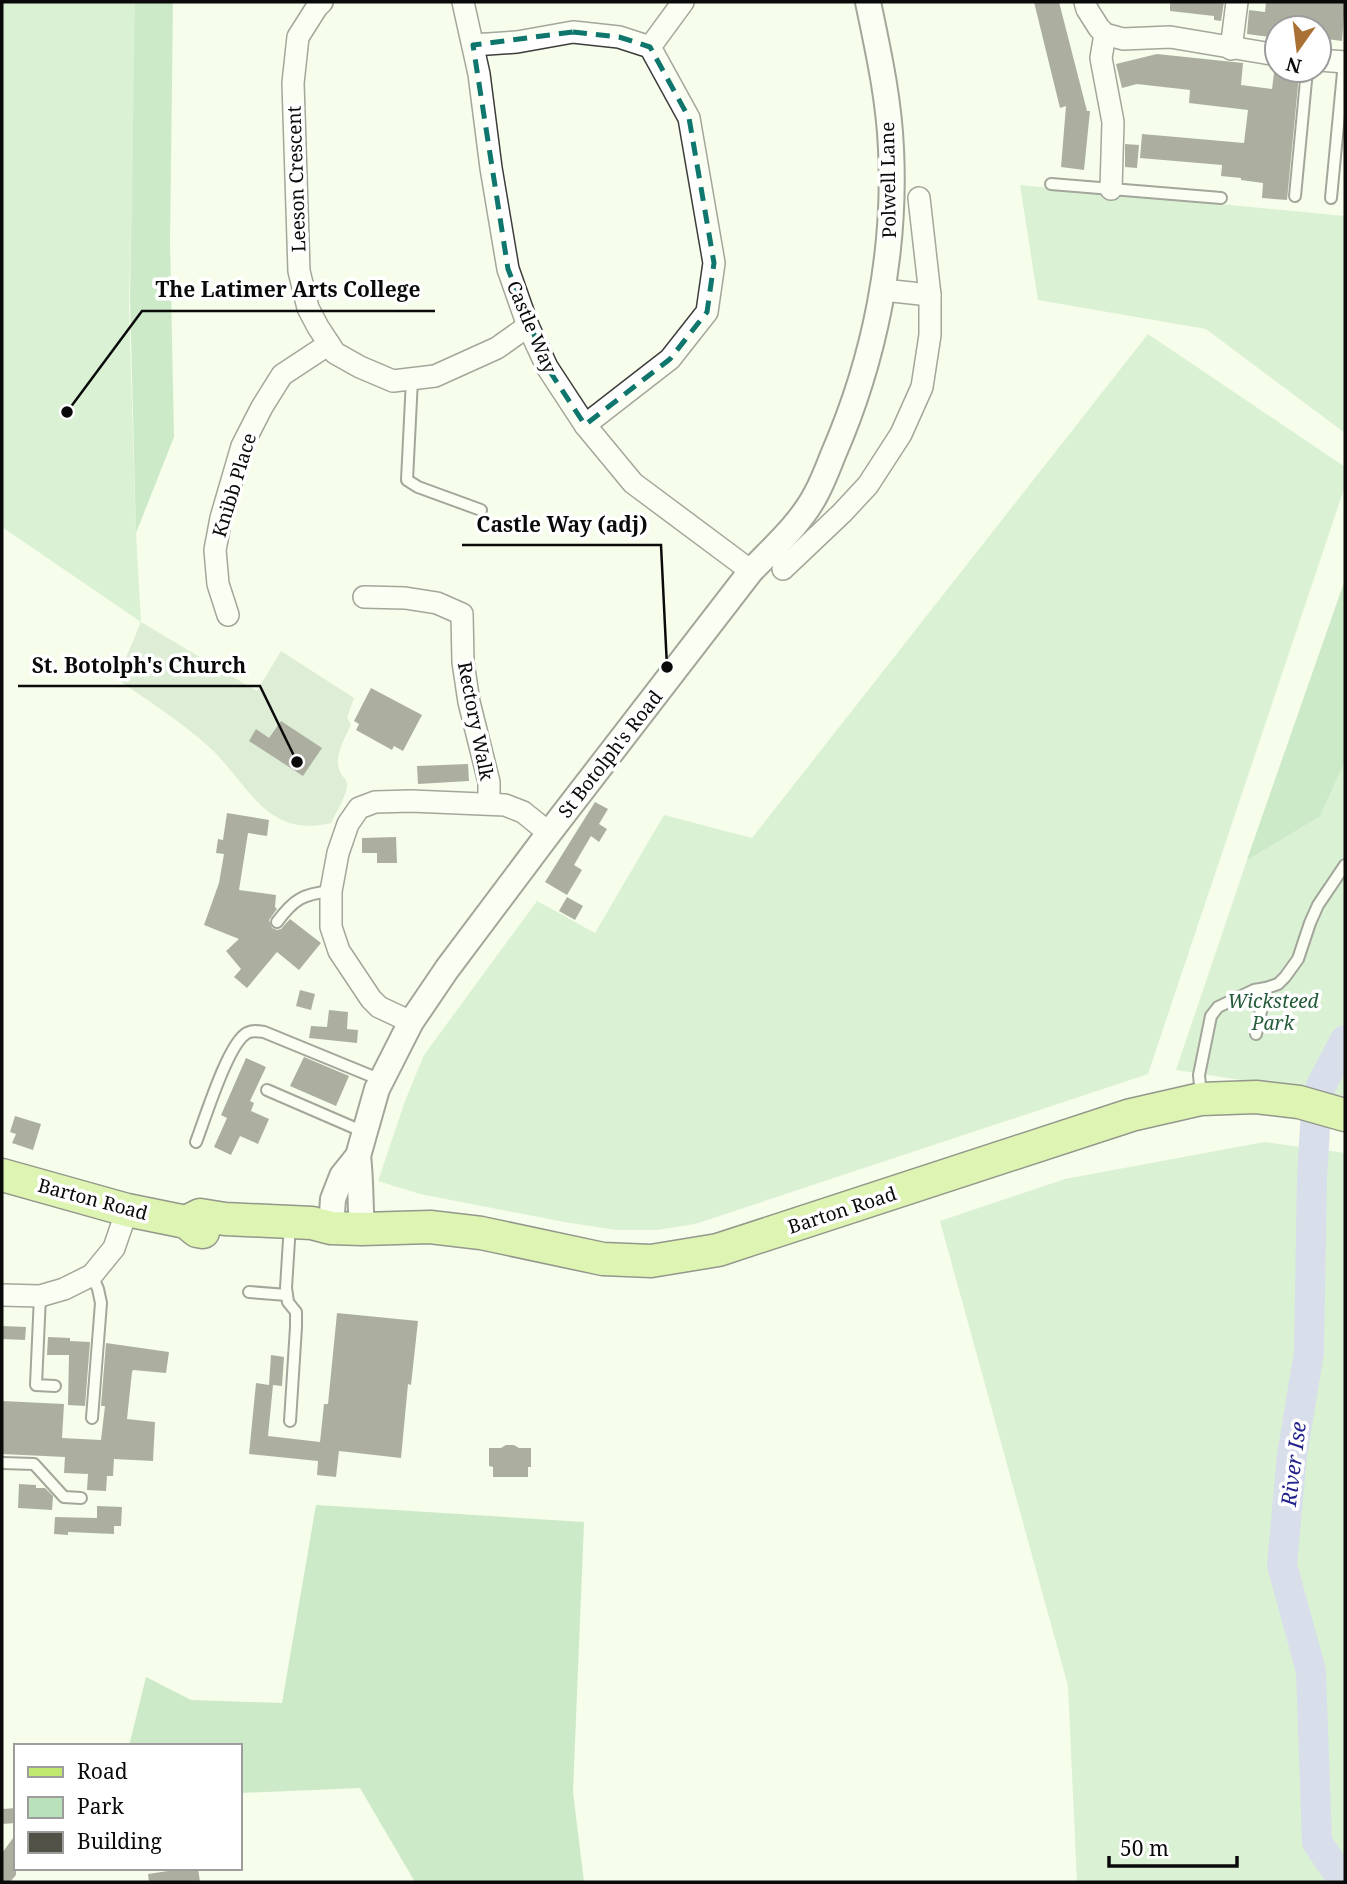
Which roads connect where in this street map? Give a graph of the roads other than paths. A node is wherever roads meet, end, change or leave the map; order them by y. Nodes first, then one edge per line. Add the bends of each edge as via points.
1 (322, 2) edge
2 (463, 2) edge
3 (682, 2) edge
4 (868, 2) edge
5 (1085, 2) edge
6 (1237, 2) edge
7 (1105, 34) junction
8 (473, 45) junction
9 (650, 47) junction
10 (1231, 49) junction
11 (1263, 53) edge
12 (1345, 62) edge
13 (1306, 84) edge
14 (1051, 184) dead end
15 (1111, 189) junction
16 (1295, 196) dead end
17 (919, 198) dead end
18 (1221, 198) dead end
19 (1331, 198) dead end
20 (883, 290) junction
21 (930, 295) junction
22 (877, 316) joint
23 (528, 326) junction
24 (329, 344) junction
25 (412, 379) junction
26 (586, 425) junction
27 (816, 495) junction
28 (481, 510) dead end
29 (842, 513) junction
30 (783, 569) dead end
31 (751, 571) junction
32 (364, 597) dead end
33 (228, 615) dead end
34 (489, 803) junction
35 (549, 833) junction
36 (1345, 865) edge
37 (331, 891) junction
38 (277, 922) dead end
39 (1266, 988) junction
40 (411, 1022) junction
41 (1256, 1034) dead end
42 (381, 1080) junction
43 (267, 1090) dead end
44 (1201, 1099) junction
45 (1343, 1114) edge
46 (196, 1142) dead end
47 (361, 1144) junction
48 (2, 1175) edge
49 (127, 1210) junction
50 (331, 1228) junction
51 (362, 1229) junction
52 (290, 1230) junction
53 (92, 1275) junction
54 (249, 1292) dead end
55 (2, 1295) edge
56 (287, 1295) junction
57 (40, 1296) junction
58 (55, 1385) dead end
59 (92, 1418) dead end
60 (290, 1421) dead end
61 (2, 1463) edge
62 (82, 1498) dead end

1 - 24 street, Leeson Crescent via 298,37 293,83 299,271 308,308
2 - 8 street, Castle Way
3 - 9 street
4 - 20 street, Polwell Lane via 882,67 891,147 892,205
5 - 7 street
6 - 10 street
7 - 10 street via 1123,39 1170,37
7 - 15 street via 1101,58 1113,122
8 - 9 street via 573,32 619,37
8 - 23 street, Castle Way via 508,269
9 - 26 street via 689,118 714,263 706,312 670,359
10 - 11 street
12 - 19 lane
13 - 16 lane
14 - 15 lane
15 - 18 lane
17 - 21 street
20 - 21 street
20 - 22 street, Polwell Lane
21 - 29 street via 922,387 895,444 868,485
22 - 27 street, St Botolph's Road via 850,417
23 - 25 street, Leeson Crescent via 468,363
23 - 26 street, Castle Way via 547,367
24 - 25 street, Leeson Crescent via 360,368 393,381
24 - 33 street, Knibb Place via 282,375 242,446 215,550 218,584
25 - 28 lane via 407,480
26 - 31 street, Castle Way via 633,483
27 - 29 street
27 - 31 street, St Botolph's Road
29 - 30 street
31 - 35 street, St Botolph's Road
32 - 34 street, Rectory Walk via 437,603 463,614 463,662 489,782
34 - 35 street via 523,812
34 - 37 street via 375,802 359,808 338,853
35 - 40 street, St Botolph's Road
36 - 39 lane via 1318,905 1293,968 1278,984
37 - 38 lane via 296,900
37 - 40 street via 331,927 346,963 379,1007
39 - 41 lane
39 - 44 lane via 1228,1001 1211,1016 1199,1075
40 - 42 street, St Botolph's Road
42 - 46 lane via 264,1032 246,1033 231,1052
42 - 47 street, St Botolph's Road
43 - 47 lane
44 - 45 main road, Barton Road via 1256,1097
44 - 51 main road, Barton Road via 1131,1115 718,1250 650,1261 603,1259 468,1231
47 - 50 street, St Botolph's Road via 333,1199
47 - 51 street, St Botolph's Road
48 - 49 main road, Barton Road
49 - 52 main road, Barton Road via 186,1222 197,1231 213,1233
49 - 53 street via 114,1248
50 - 51 main road, Barton Road
50 - 52 main road, Barton Road via 314,1237
52 - 56 lane
53 - 57 street
53 - 59 lane via 101,1303
54 - 56 lane
55 - 57 street
56 - 60 lane via 296,1312
57 - 58 lane via 36,1385
61 - 62 lane via 34,1464 64,1497

